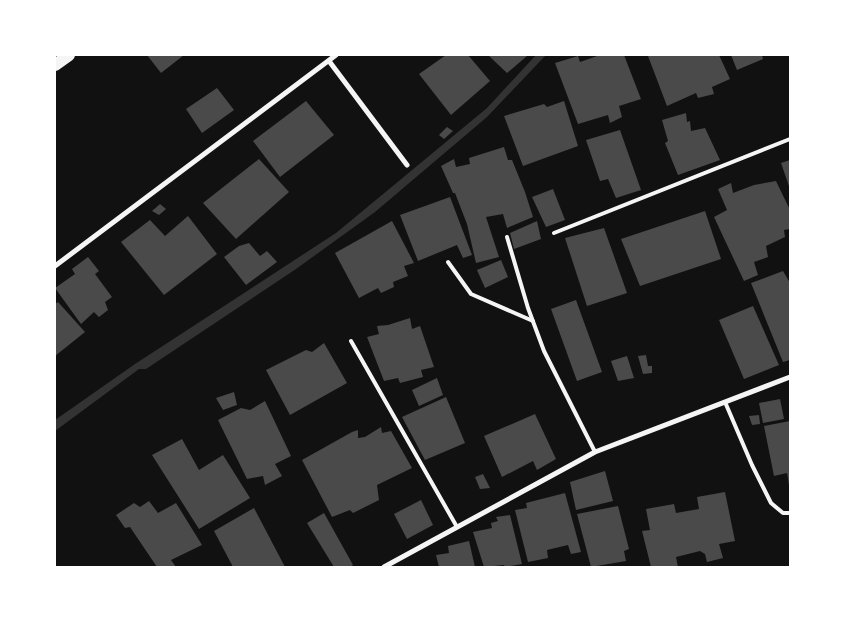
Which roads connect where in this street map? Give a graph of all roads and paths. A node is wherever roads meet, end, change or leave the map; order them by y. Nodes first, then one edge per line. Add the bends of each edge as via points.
1 (69, 55) edge
2 (336, 55) edge
3 (328, 61) junction
4 (55, 66) edge
5 (790, 139) edge
6 (407, 165) dead end
7 (554, 233) dead end
8 (507, 237) dead end
9 (448, 262) dead end
10 (55, 266) edge
11 (534, 321) junction
12 (351, 341) dead end
13 (790, 378) edge
14 (725, 402) junction
15 (595, 452) junction
16 (790, 512) edge
17 (458, 527) junction
18 (384, 567) edge

1 - 4 main road
2 - 3 street
3 - 6 street
3 - 10 street
5 - 7 lane
8 - 11 lane
9 - 11 lane via 471,294
11 - 15 lane via 544,350
12 - 17 lane
13 - 14 street
14 - 15 street
14 - 16 lane via 771,503 783,512
15 - 17 street
17 - 18 street

